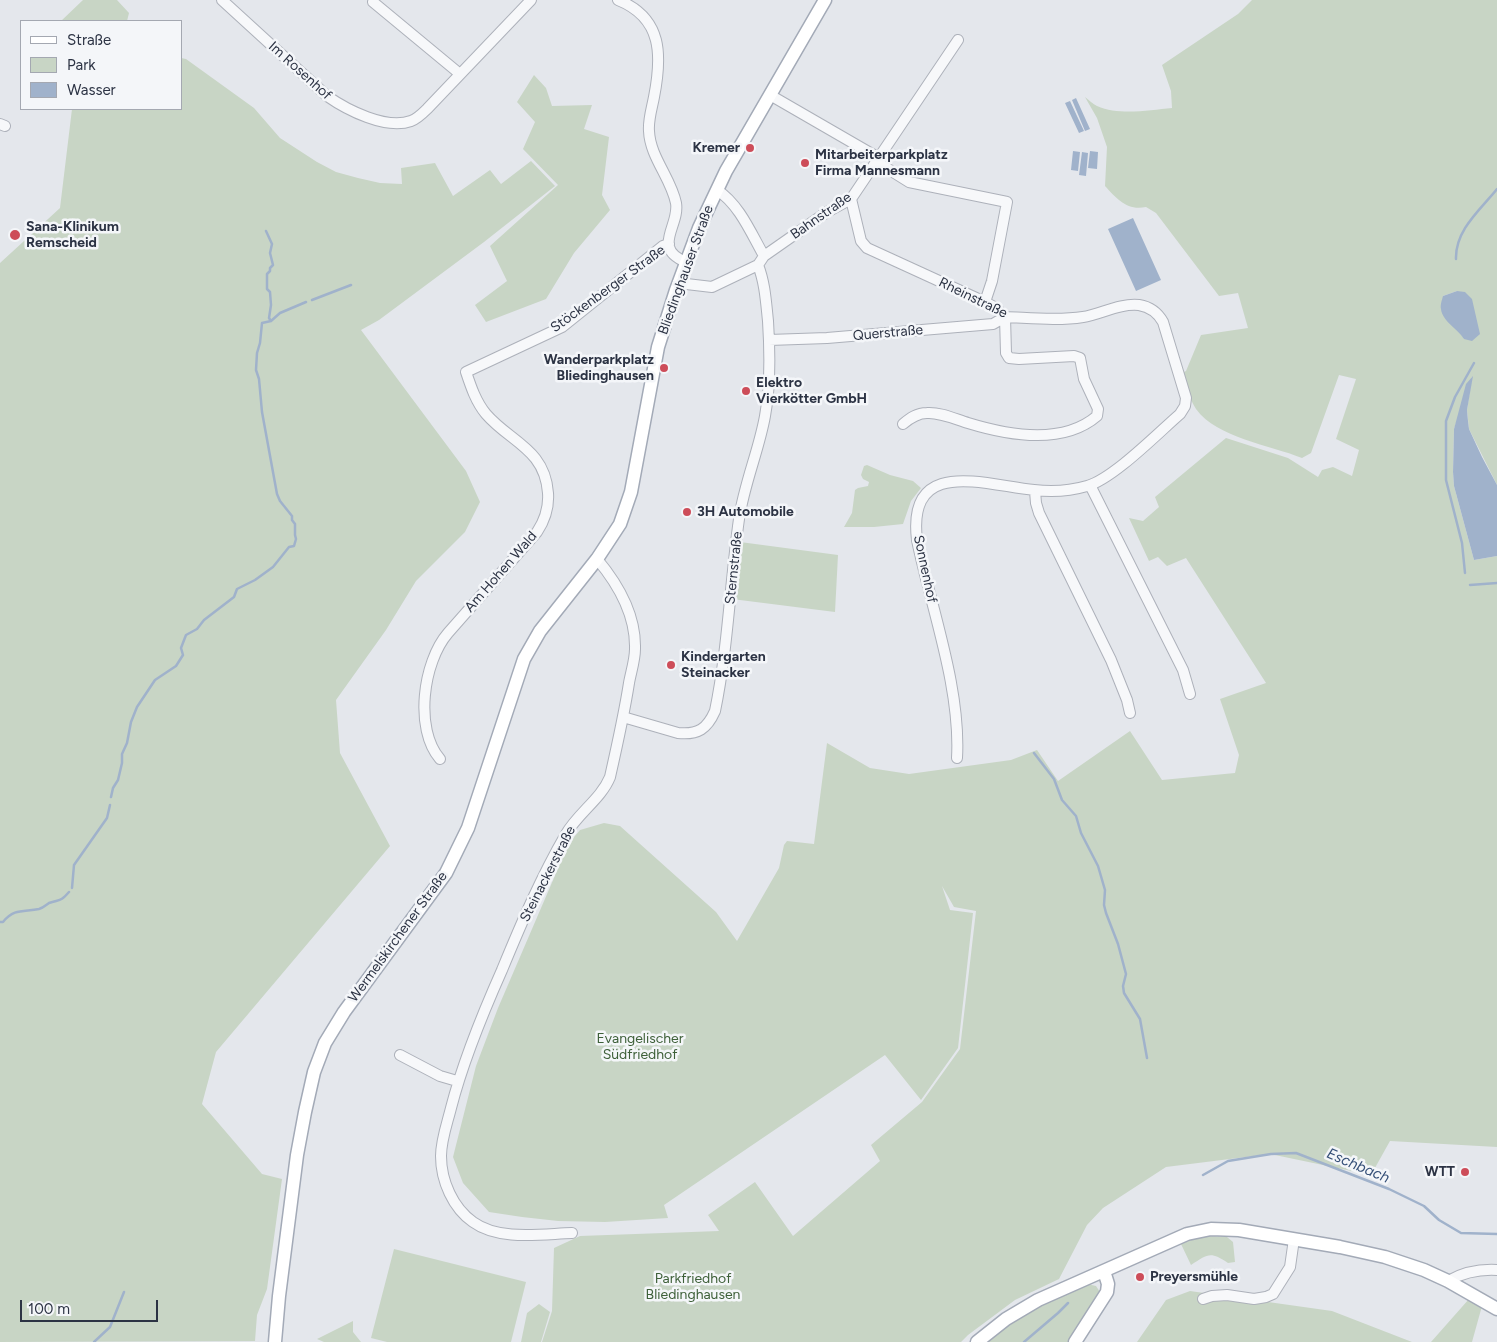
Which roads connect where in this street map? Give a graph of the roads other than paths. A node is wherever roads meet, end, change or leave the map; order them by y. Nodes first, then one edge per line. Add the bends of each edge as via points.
1 (222, 0) edge
2 (531, 0) edge
3 (618, 0) edge
4 (825, 0) edge
5 (373, 2) dead end
6 (958, 40) dead end
7 (460, 74) junction
8 (770, 95) junction
9 (878, 160) junction
10 (717, 190) junction
11 (851, 199) junction
12 (669, 244) junction
13 (764, 256) junction
14 (686, 262) junction
15 (758, 265) junction
16 (678, 283) junction
17 (985, 302) junction
18 (1005, 317) junction
19 (770, 340) junction
20 (466, 372) joint
21 (1185, 406) joint
22 (903, 424) dead end
23 (1090, 485) junction
24 (1035, 491) junction
25 (597, 559) junction
26 (1190, 694) dead end
27 (1130, 713) dead end
28 (623, 717) junction
29 (958, 758) dead end
30 (440, 759) dead end
31 (400, 1055) dead end
32 (457, 1081) junction
33 (572, 1233) dead end
34 (1294, 1239) junction
35 (1497, 1270) edge
36 (1104, 1271) junction
37 (1448, 1281) junction
38 (1203, 1299) dead end
39 (1497, 1309) edge
40 (275, 1342) edge
41 (977, 1342) edge
42 (1075, 1342) edge

1 - 7 street, Im Rosenhof via 327,96 366,117 390,122 412,121
2 - 7 street, Im Rosenhof
3 - 12 street via 649,23 657,41 658,72 649,133 676,205
4 - 8 main road, Bliedinghauser Straße
5 - 7 street
6 - 9 street, Bahnstraße
8 - 9 street
8 - 10 main road, Bliedinghauser Straße
9 - 11 street, Bahnstraße
9 - 17 street via 909,182 1007,202
10 - 13 street via 734,205
10 - 14 main road, Bliedinghauser Straße
11 - 13 street, Bahnstraße
11 - 17 street, Rheinstraße via 861,241 867,248
12 - 14 street via 671,251
12 - 20 street, Stöckenberger Straße via 562,327
13 - 15 street, Bahnstraße
14 - 16 main road, Bliedinghauser Straße
15 - 16 street via 712,287
15 - 19 street, Sternstraße via 766,296
16 - 25 main road, Bliedinghauser Straße via 658,347 626,509
17 - 18 street, Rheinstraße
18 - 19 street, Querstraße via 993,324
18 - 21 street, Rheinstraße via 1072,318 1128,305 1149,308 1164,322 1186,398
18 - 22 street via 1006,353 1009,358 1080,358 1084,379 1098,409 1097,416 1078,427 1046,434 1001,432 933,413 918,414
19 - 28 street, Sternstraße via 770,380 765,416 740,516 715,711 704,728 687,734
20 - 30 street, Am Hohen Wald via 484,412 536,457 548,484 548,496 546,516 537,532 437,648 430,667 424,714 426,731
21 - 23 street, Sonnenhof via 1180,414 1124,462
23 - 24 street, Sonnenhof via 1068,490
23 - 26 street via 1183,670
24 - 27 street via 1039,513 1110,660
24 - 29 street, Sonnenhof via 949,481 926,493 917,510 917,540 950,683
25 - 28 street, Steinackerstraße via 621,593 633,630 635,649
25 - 40 main road, Wermelskirchener Straße via 540,631 524,659 468,828 446,873 325,1043 314,1072 297,1155
28 - 32 street, Steinackerstraße via 606,787 579,815 563,840 514,941
31 - 32 street via 440,1076
32 - 33 street, Steinackerstraße via 441,1156 448,1188 462,1213 485,1230 498,1233
34 - 36 main road via 1239,1230 1205,1229
34 - 37 main road via 1385,1257 1416,1266
34 - 38 street via 1290,1267 1273,1294 1254,1299 1227,1295
35 - 37 street via 1468,1272
36 - 41 main road via 1028,1306
36 - 42 main road via 1107,1292
37 - 39 main road

